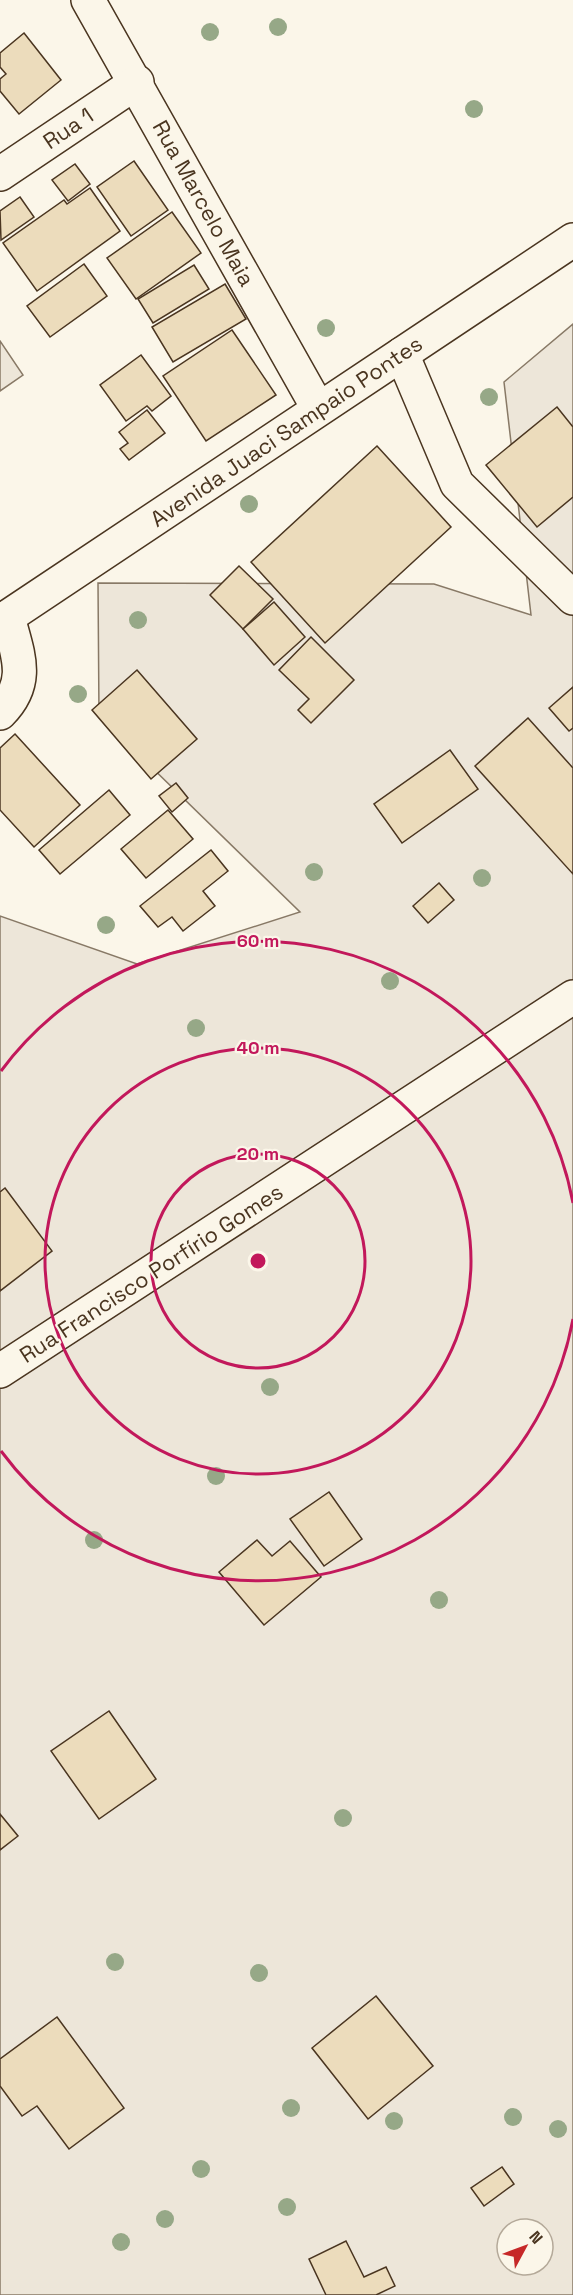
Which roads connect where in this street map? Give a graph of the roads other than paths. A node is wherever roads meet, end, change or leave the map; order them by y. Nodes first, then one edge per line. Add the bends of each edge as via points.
1 (88, 0) edge
2 (137, 82) junction
3 (0, 174) edge
4 (573, 240) edge
5 (402, 354) junction
6 (318, 408) junction
7 (573, 598) edge
8 (4, 620) edge
9 (0, 713) edge
10 (573, 997) edge
11 (0, 1371) edge

1 - 2 street, Rua Marcelo Maia
2 - 3 street, Rua 1
2 - 6 street, Rua Marcelo Maia
4 - 5 street, Avenida Juaci Sampaio Pontes
5 - 6 street, Avenida Juaci Sampaio Pontes
5 - 7 street via 458,484
6 - 8 street, Avenida Juaci Sampaio Pontes
8 - 9 street via 21,665 15,698
10 - 11 street, Rua Francisco Porfírio Gomes

